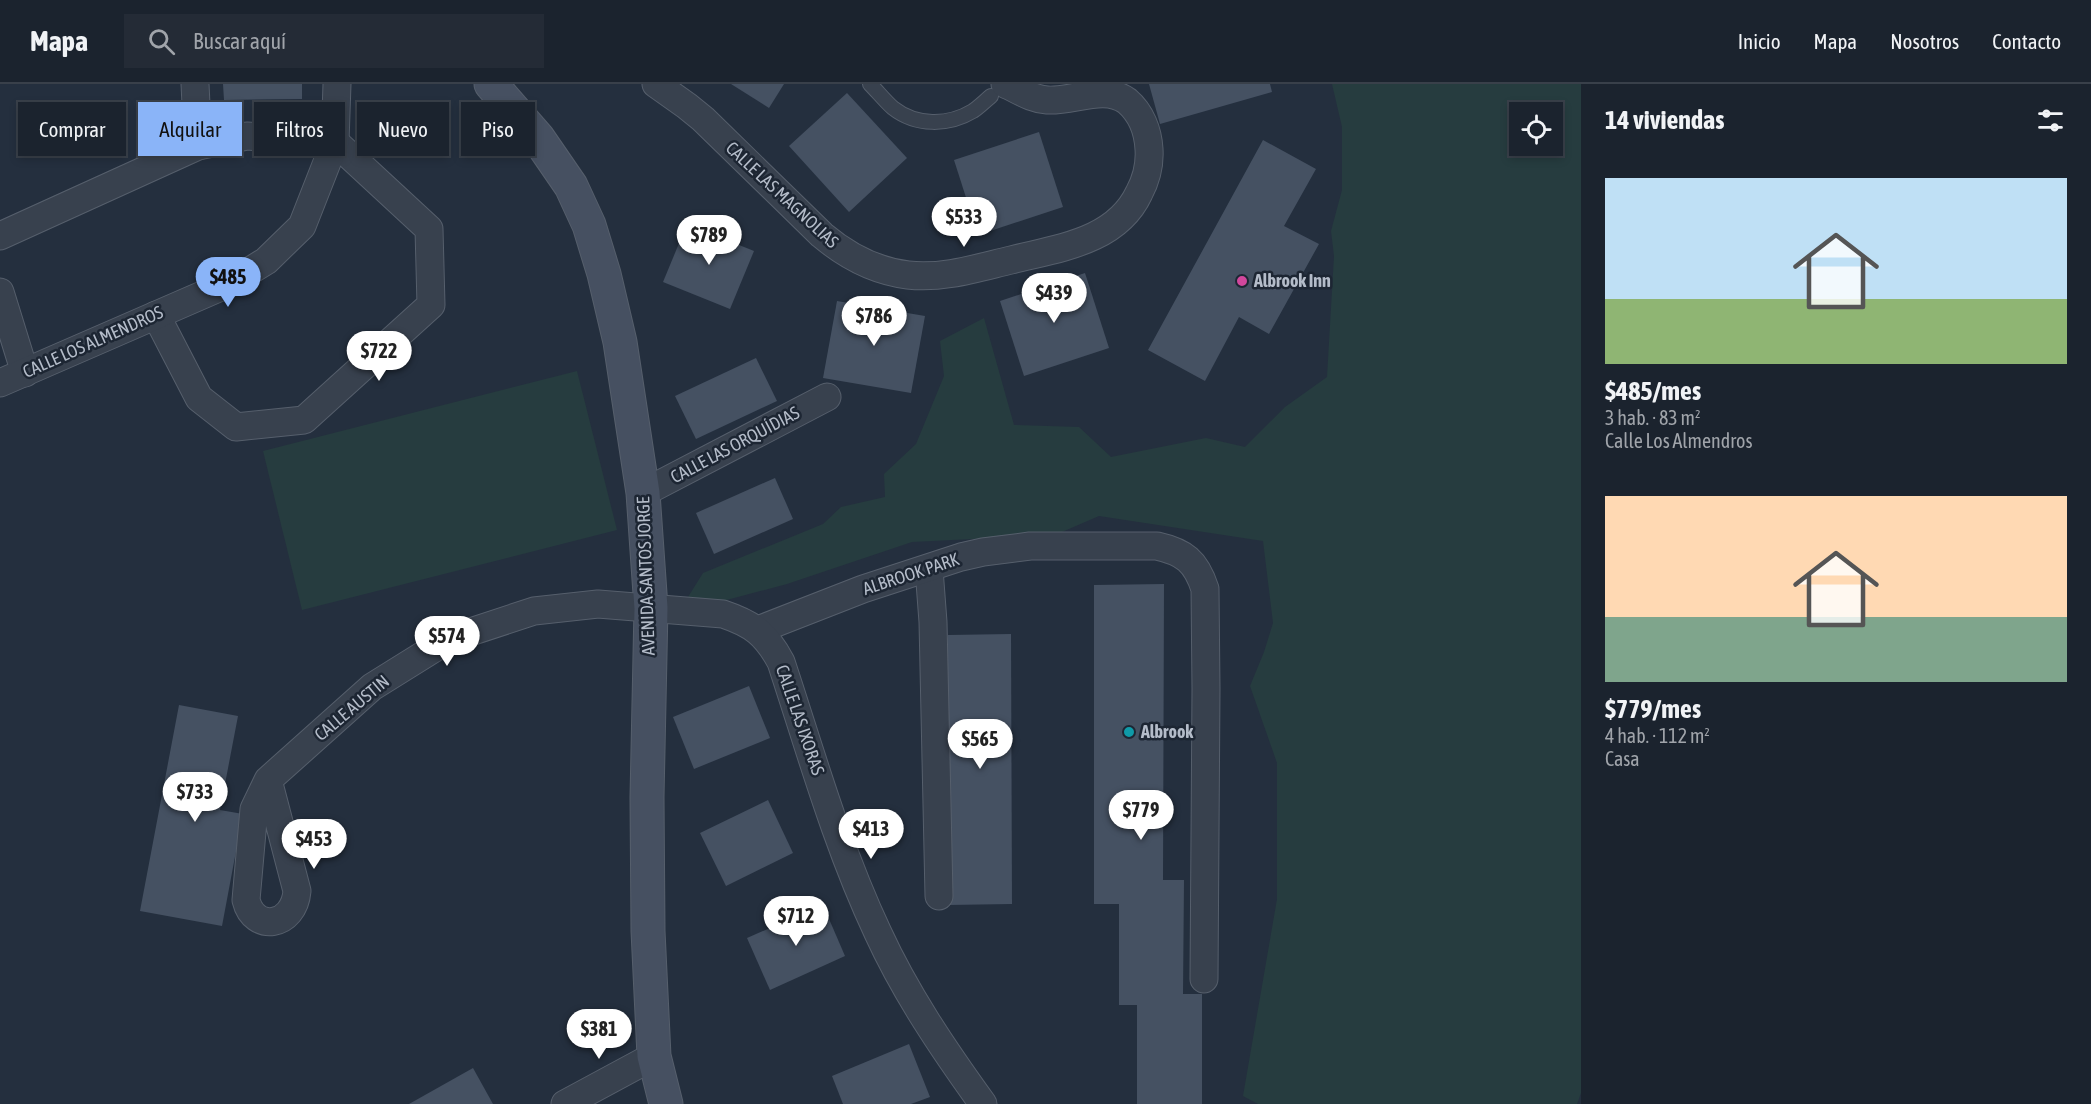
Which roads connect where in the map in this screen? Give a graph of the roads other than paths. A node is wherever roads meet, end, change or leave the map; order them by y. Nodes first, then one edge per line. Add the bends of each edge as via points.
1 (195, 84) edge
2 (337, 84) edge
3 (491, 84) edge
4 (656, 84) edge
5 (870, 84) edge
6 (998, 90) edge
7 (196, 102) edge
8 (336, 102) edge
9 (345, 151) edge
10 (176, 156) edge
11 (330, 156) edge
12 (0, 236) edge
13 (0, 292) edge
14 (156, 315) junction
15 (25, 373) junction
16 (0, 383) edge
17 (827, 397) dead end
18 (643, 493) junction
19 (929, 569) junction
20 (651, 608) junction
21 (758, 630) junction
22 (268, 780) dead end
23 (939, 896) dead end
24 (1204, 979) dead end
25 (654, 1056) junction
26 (565, 1104) edge
27 (666, 1104) edge
28 (983, 1104) edge

1 - 7 street
2 - 8 street, CALLE LOS ALMENDROS
3 - 18 main road, AVENIDA SANTOS JORGE via 538,138 571,186 589,225 620,342
4 - 6 street, CALLE LAS MAGNOLIAS via 703,119 838,249 872,266 908,275 935,276 1093,238 1131,208 1144,184 1148,138 1143,122 1126,100 1112,93 1049,100
5 - 6 lane via 908,117 930,122 973,111
9 - 14 street via 429,229 431,305 304,420 236,427 199,398
10 - 12 street
11 - 14 street, CALLE LOS ALMENDROS via 302,226 266,261 230,283
13 - 15 street
14 - 15 street, CALLE LOS ALMENDROS
15 - 16 street, CALLE LOS ALMENDROS
17 - 18 street, CALLE LAS ORQUÍDIAS
18 - 20 main road, AVENIDA SANTOS JORGE
19 - 21 street, ALBROOK PARK via 862,589
19 - 23 street
19 - 24 street, ALBROOK PARK via 961,557 1030,546 1157,546 1175,550 1190,560 1200,574 1206,609
20 - 21 street, CALLE LAS IXORAS via 723,614
20 - 22 street, CALLE AUSTIN via 598,604 534,611 449,639 372,687
20 - 25 main road, AVENIDA SANTOS JORGE via 647,798
21 - 28 street, CALLE LAS IXORAS via 781,662 843,851 878,935 930,1028
25 - 26 street
25 - 27 main road, AVENIDA SANTOS JORGE

